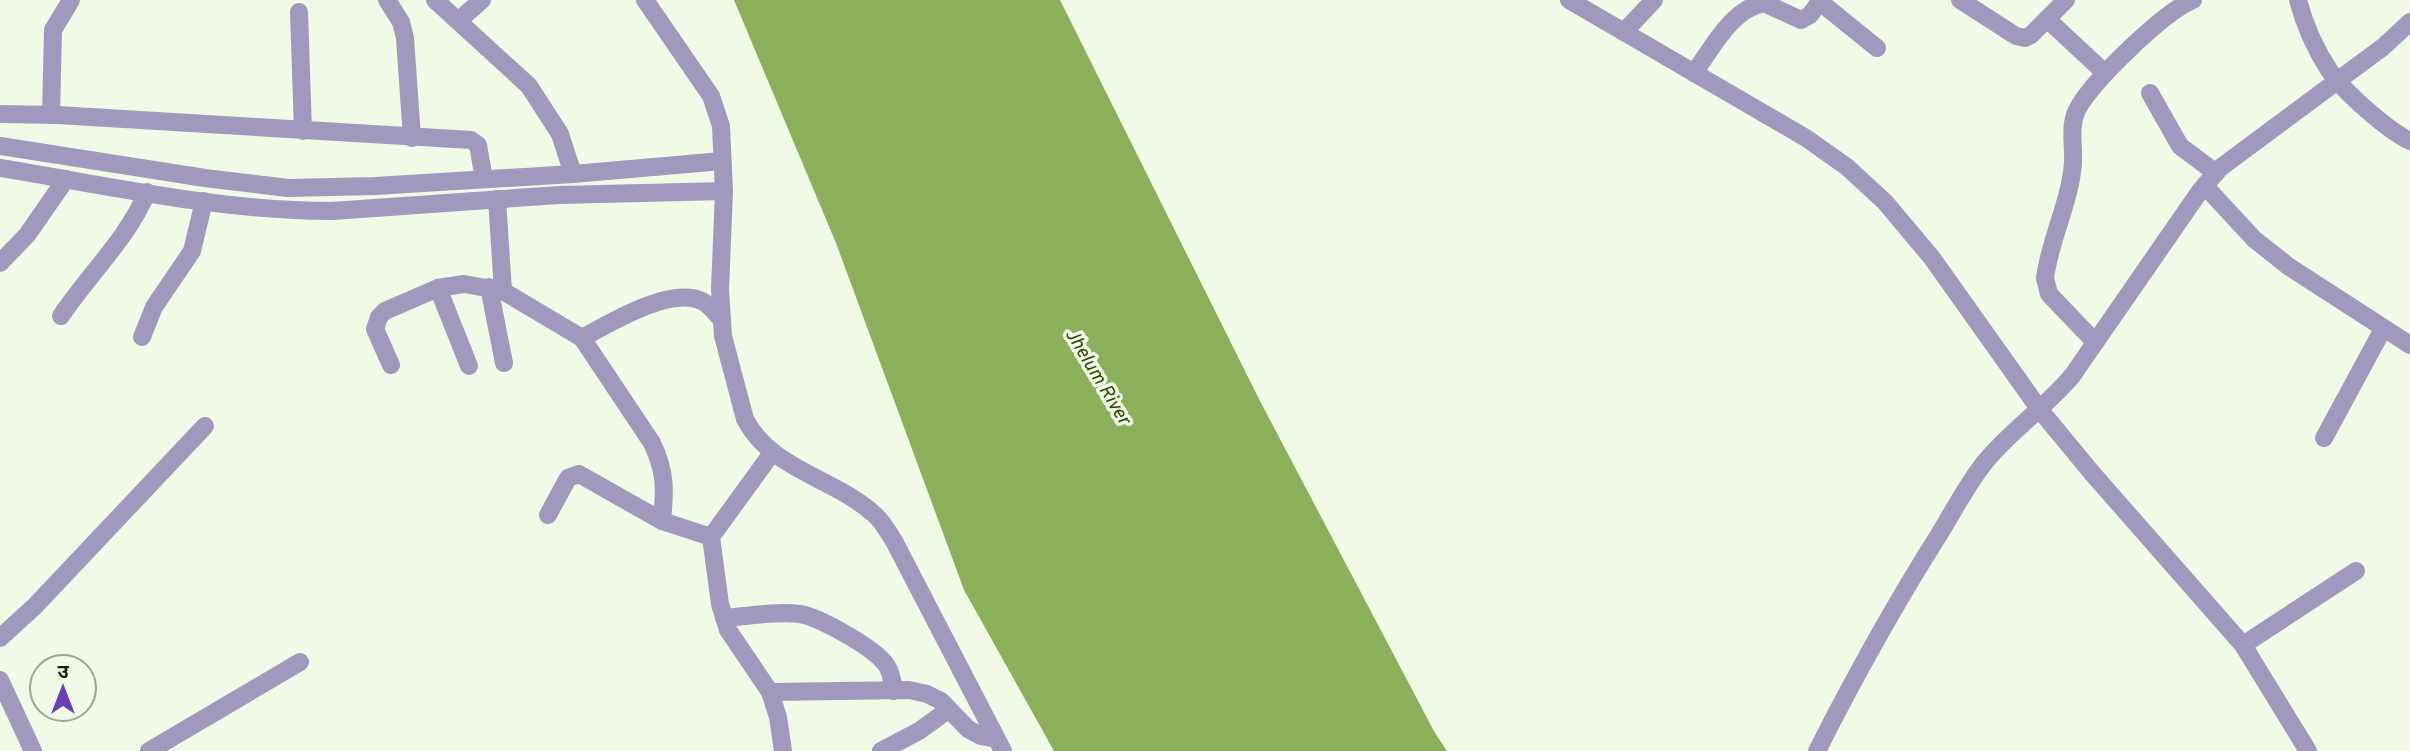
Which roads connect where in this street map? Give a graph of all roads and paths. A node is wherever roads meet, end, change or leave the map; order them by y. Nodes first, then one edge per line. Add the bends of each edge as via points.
1 (71, 0) edge
2 (387, 0) edge
3 (435, 0) edge
4 (482, 0) edge
5 (645, 0) edge
6 (1569, 0) edge
7 (1654, 0) edge
8 (1960, 0) edge
9 (2066, 0) edge
10 (2298, 0) edge
11 (1820, 1) edge
12 (2188, 1) edge
13 (1758, 2) edge
14 (299, 12) dead end
15 (2046, 19) junction
16 (458, 21) junction
17 (2410, 23) edge
18 (1624, 32) junction
19 (1877, 48) dead end
20 (1694, 73) junction
21 (2105, 73) junction
22 (2337, 80) junction
23 (2150, 93) dead end
24 (0, 114) edge
25 (51, 115) junction
26 (303, 131) junction
27 (412, 138) junction
28 (2410, 141) edge
29 (0, 146) edge
30 (0, 168) edge
31 (573, 174) junction
32 (723, 175) junction
33 (66, 178) junction
34 (484, 179) junction
35 (2210, 179) junction
36 (147, 192) junction
37 (262, 196) junction
38 (375, 196) junction
39 (496, 199) junction
40 (204, 201) junction
41 (0, 263) edge
42 (438, 288) junction
43 (496, 289) junction
44 (61, 316) dead end
45 (722, 320) junction
46 (2383, 329) junction
47 (142, 337) dead end
48 (582, 338) junction
49 (2095, 342) junction
50 (2410, 345) edge
51 (504, 363) dead end
52 (391, 365) dead end
53 (469, 366) dead end
54 (2040, 410) junction
55 (205, 426) dead end
56 (2324, 438) dead end
57 (772, 453) junction
58 (548, 515) dead end
59 (662, 521) junction
60 (711, 537) junction
61 (2357, 571) dead end
62 (724, 618) junction
63 (0, 638) edge
64 (2243, 645) junction
65 (300, 662) dead end
66 (0, 680) edge
67 (894, 691) junction
68 (770, 692) junction
69 (948, 710) junction
70 (1000, 745) edge
71 (33, 751) edge
72 (149, 751) edge
73 (783, 751) edge
74 (881, 751) edge
75 (1817, 751) edge
76 (2308, 751) edge

1 - 25 street via 53,30
2 - 27 street via 404,29
3 - 16 street
4 - 16 street
5 - 32 street via 711,96 721,126
6 - 18 street
7 - 18 street
8 - 15 street via 2021,38 2031,35
9 - 15 street
10 - 22 street
11 - 13 street via 1801,20
11 - 19 street
12 - 21 street
13 - 20 street via 1726,29
14 - 26 street
15 - 21 street
16 - 31 street via 543,104 560,134
17 - 22 street
18 - 20 street
20 - 54 street via 1806,138 1885,202 1932,258
21 - 49 street via 2073,121 2071,176 2045,278 2049,294
22 - 28 street via 2390,129
22 - 35 street via 2251,142
23 - 35 street via 2180,146
24 - 25 street
25 - 26 street
26 - 27 street
27 - 34 street via 476,142
29 - 37 street
30 - 33 street
31 - 32 street
31 - 34 street
32 - 39 street
32 - 45 street
33 - 36 street
33 - 41 street via 27,235
34 - 38 street
35 - 46 street via 2254,239
35 - 49 street
36 - 40 street
36 - 44 street via 131,225
37 - 38 street
37 - 40 street
38 - 39 street
39 - 43 street
40 - 47 street via 192,251 154,307
42 - 43 street via 464,284
42 - 52 street via 379,317 375,329
42 - 53 street
43 - 48 street
43 - 51 street
45 - 48 street via 706,303 677,299 625,315
45 - 57 street via 730,370 745,419
46 - 50 street
46 - 56 street
48 - 59 street via 660,458
49 - 54 street via 2073,376
54 - 64 street
54 - 75 street via 1984,463 1910,579
55 - 63 street
57 - 60 street
57 - 70 street via 863,505 882,522
58 - 59 street via 568,478 579,474
59 - 60 street
60 - 62 street
61 - 64 street
62 - 67 street via 790,614 821,620 883,660
62 - 68 street via 727,630
64 - 76 street
65 - 72 street
66 - 71 street
67 - 68 street
67 - 69 street via 927,694
68 - 73 street
69 - 70 street via 968,729
69 - 74 street

